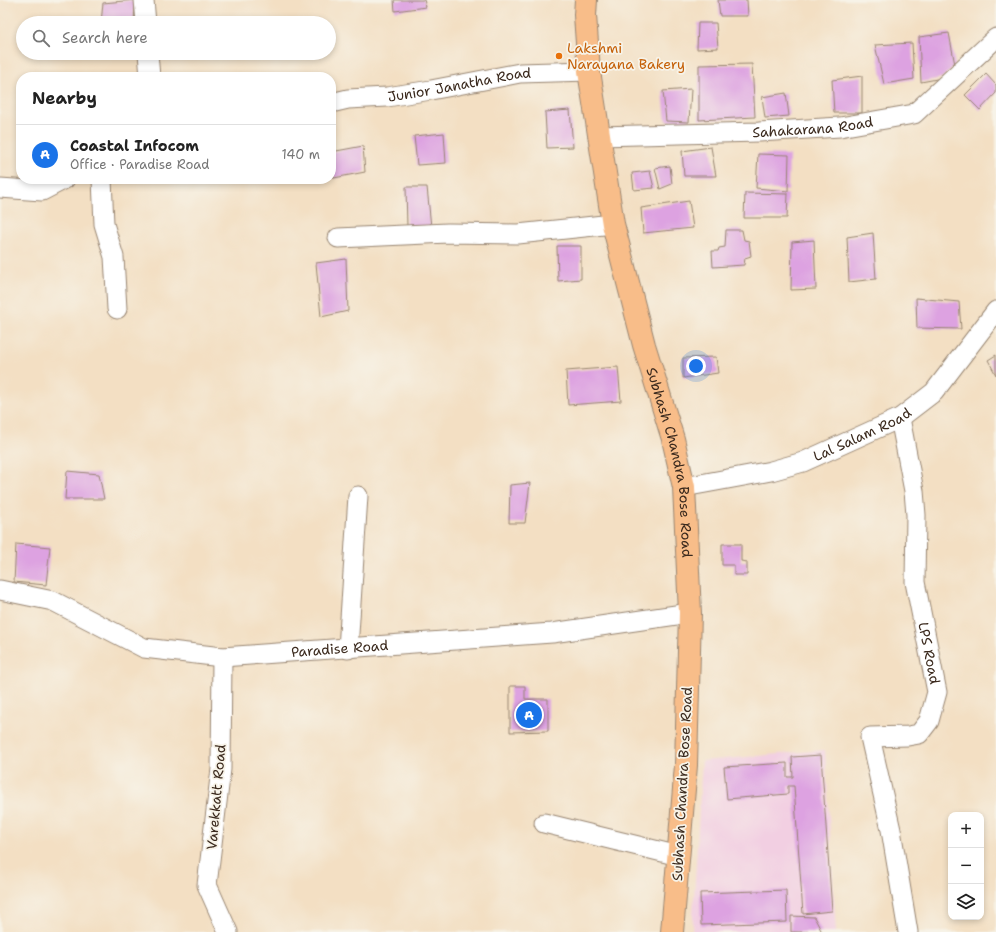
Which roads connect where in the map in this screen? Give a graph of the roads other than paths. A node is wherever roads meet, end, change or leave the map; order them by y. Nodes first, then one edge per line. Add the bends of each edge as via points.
1 (144, 0) edge
2 (586, 0) edge
3 (145, 16) edge
4 (996, 38) edge
5 (149, 60) edge
6 (589, 71) junction
7 (150, 72) edge
8 (336, 102) edge
9 (600, 136) junction
10 (55, 184) edge
11 (102, 184) edge
12 (0, 188) edge
13 (613, 224) junction
14 (338, 238) dead end
15 (116, 309) dead end
16 (996, 311) edge
17 (900, 418) junction
18 (684, 487) junction
19 (358, 496) dead end
20 (0, 590) edge
21 (690, 613) junction
22 (348, 649) junction
23 (222, 657) junction
24 (544, 823) dead end
25 (679, 856) junction
26 (228, 932) edge
27 (672, 932) edge
28 (908, 932) edge

1 - 3 street
2 - 6 main road, Subhash Chandra Bose Road
4 - 9 street, Sahakarana Road via 914,114 840,127
5 - 7 street
6 - 8 street, Junior Janatha Road via 520,73 387,97
6 - 9 main road, Subhash Chandra Bose Road
9 - 13 main road, Subhash Chandra Bose Road
10 - 12 street via 42,191
11 - 15 street via 104,224 114,256
13 - 14 street via 518,234 448,233
13 - 18 main road, Subhash Chandra Bose Road
16 - 17 street, Lal Salam Road via 934,392
17 - 18 street, Lal Salam Road via 803,462 772,471
17 - 28 street, LPS Road via 914,491 915,582 937,692 929,721 919,734 870,737 891,830
18 - 21 main road, Subhash Chandra Bose Road
19 - 22 street
20 - 23 street, Paradise Road via 52,601 144,648
21 - 22 street, Paradise Road via 552,633
21 - 25 main road, Subhash Chandra Bose Road via 686,765
22 - 23 street, Paradise Road
23 - 26 street, Varekkatt Road via 221,769 207,885
24 - 25 street
25 - 27 main road, Subhash Chandra Bose Road

